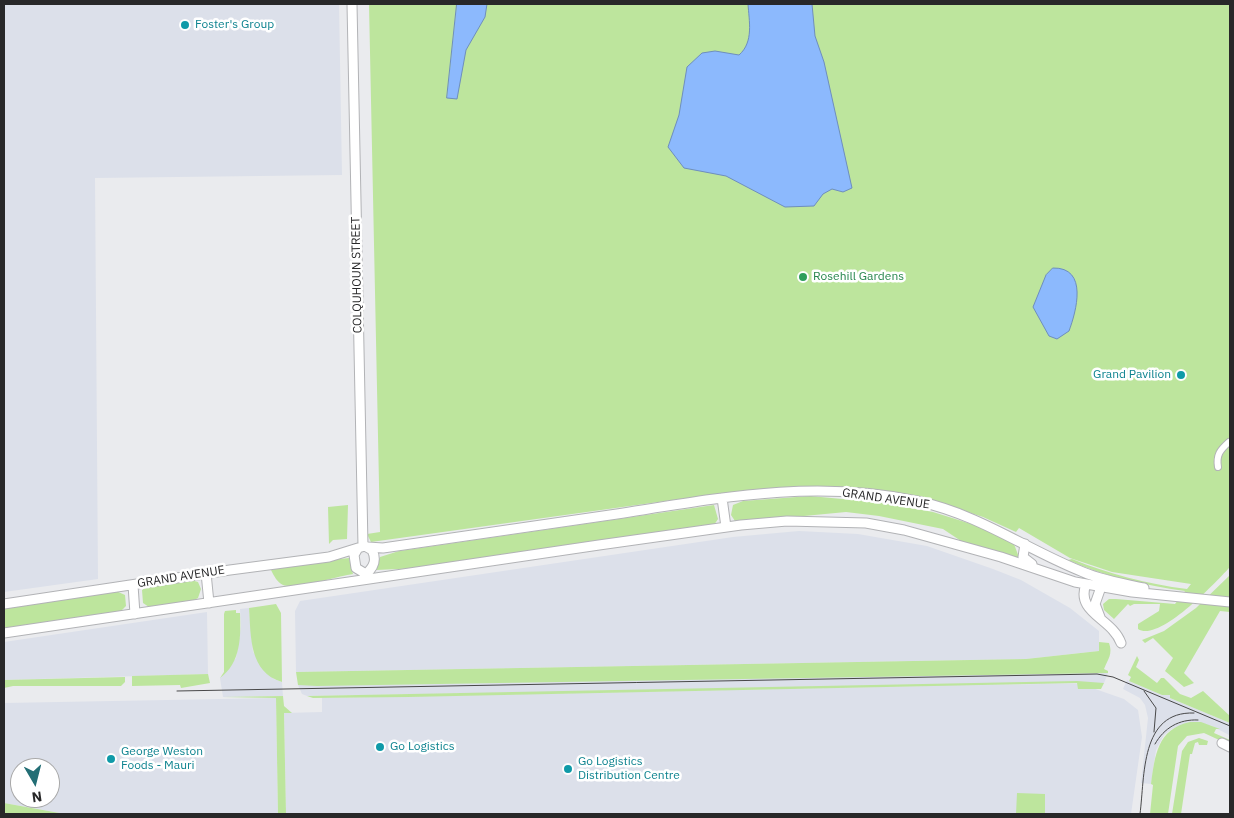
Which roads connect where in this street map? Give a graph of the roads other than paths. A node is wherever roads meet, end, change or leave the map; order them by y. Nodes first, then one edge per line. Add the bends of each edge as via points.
1 (352, 4) edge
2 (1229, 442) dead end
3 (1218, 467) dead end
4 (722, 498) junction
5 (726, 527) junction
6 (1025, 544) junction
7 (363, 547) junction
8 (425, 571) junction
9 (206, 573) junction
10 (367, 574) junction
11 (1096, 576) junction
12 (1061, 578) junction
13 (1086, 584) junction
14 (133, 585) junction
15 (1101, 587) junction
16 (294, 591) junction
17 (1181, 596) junction
18 (1230, 602) edge
19 (209, 603) junction
20 (4, 604) edge
21 (135, 614) junction
22 (1100, 617) junction
23 (4, 633) edge
24 (1121, 643) dead end

1 - 7 street, COLQUHOUN STREET
2 - 3 street via 1220,449
4 - 5 street
4 - 6 street, GRAND AVENUE via 826,490 917,501 965,514
4 - 7 street, GRAND AVENUE via 486,534 383,548
5 - 8 street, GRAND AVENUE
5 - 12 street, GRAND AVENUE via 787,521 866,523 937,538
6 - 11 street, GRAND AVENUE
6 - 12 street via 1022,552 1025,560
7 - 9 street, GRAND AVENUE via 329,558
7 - 10 street via 375,558
7 - 10 street via 354,555 355,564 359,571
8 - 10 street, GRAND AVENUE
8 - 16 street, GRAND AVENUE
9 - 14 street, GRAND AVENUE
9 - 19 street
10 - 16 street, GRAND AVENUE
11 - 13 street
11 - 15 street
11 - 17 street, GRAND AVENUE
12 - 13 street, GRAND AVENUE
13 - 15 street, GRAND AVENUE
13 - 22 street via 1083,596 1086,604
14 - 20 street, GRAND AVENUE
14 - 21 street
15 - 17 street, GRAND AVENUE
15 - 22 street via 1095,604
16 - 19 street, GRAND AVENUE
17 - 18 street, GRAND AVENUE
19 - 21 street, GRAND AVENUE
21 - 23 street, GRAND AVENUE
22 - 24 street via 1113,628

